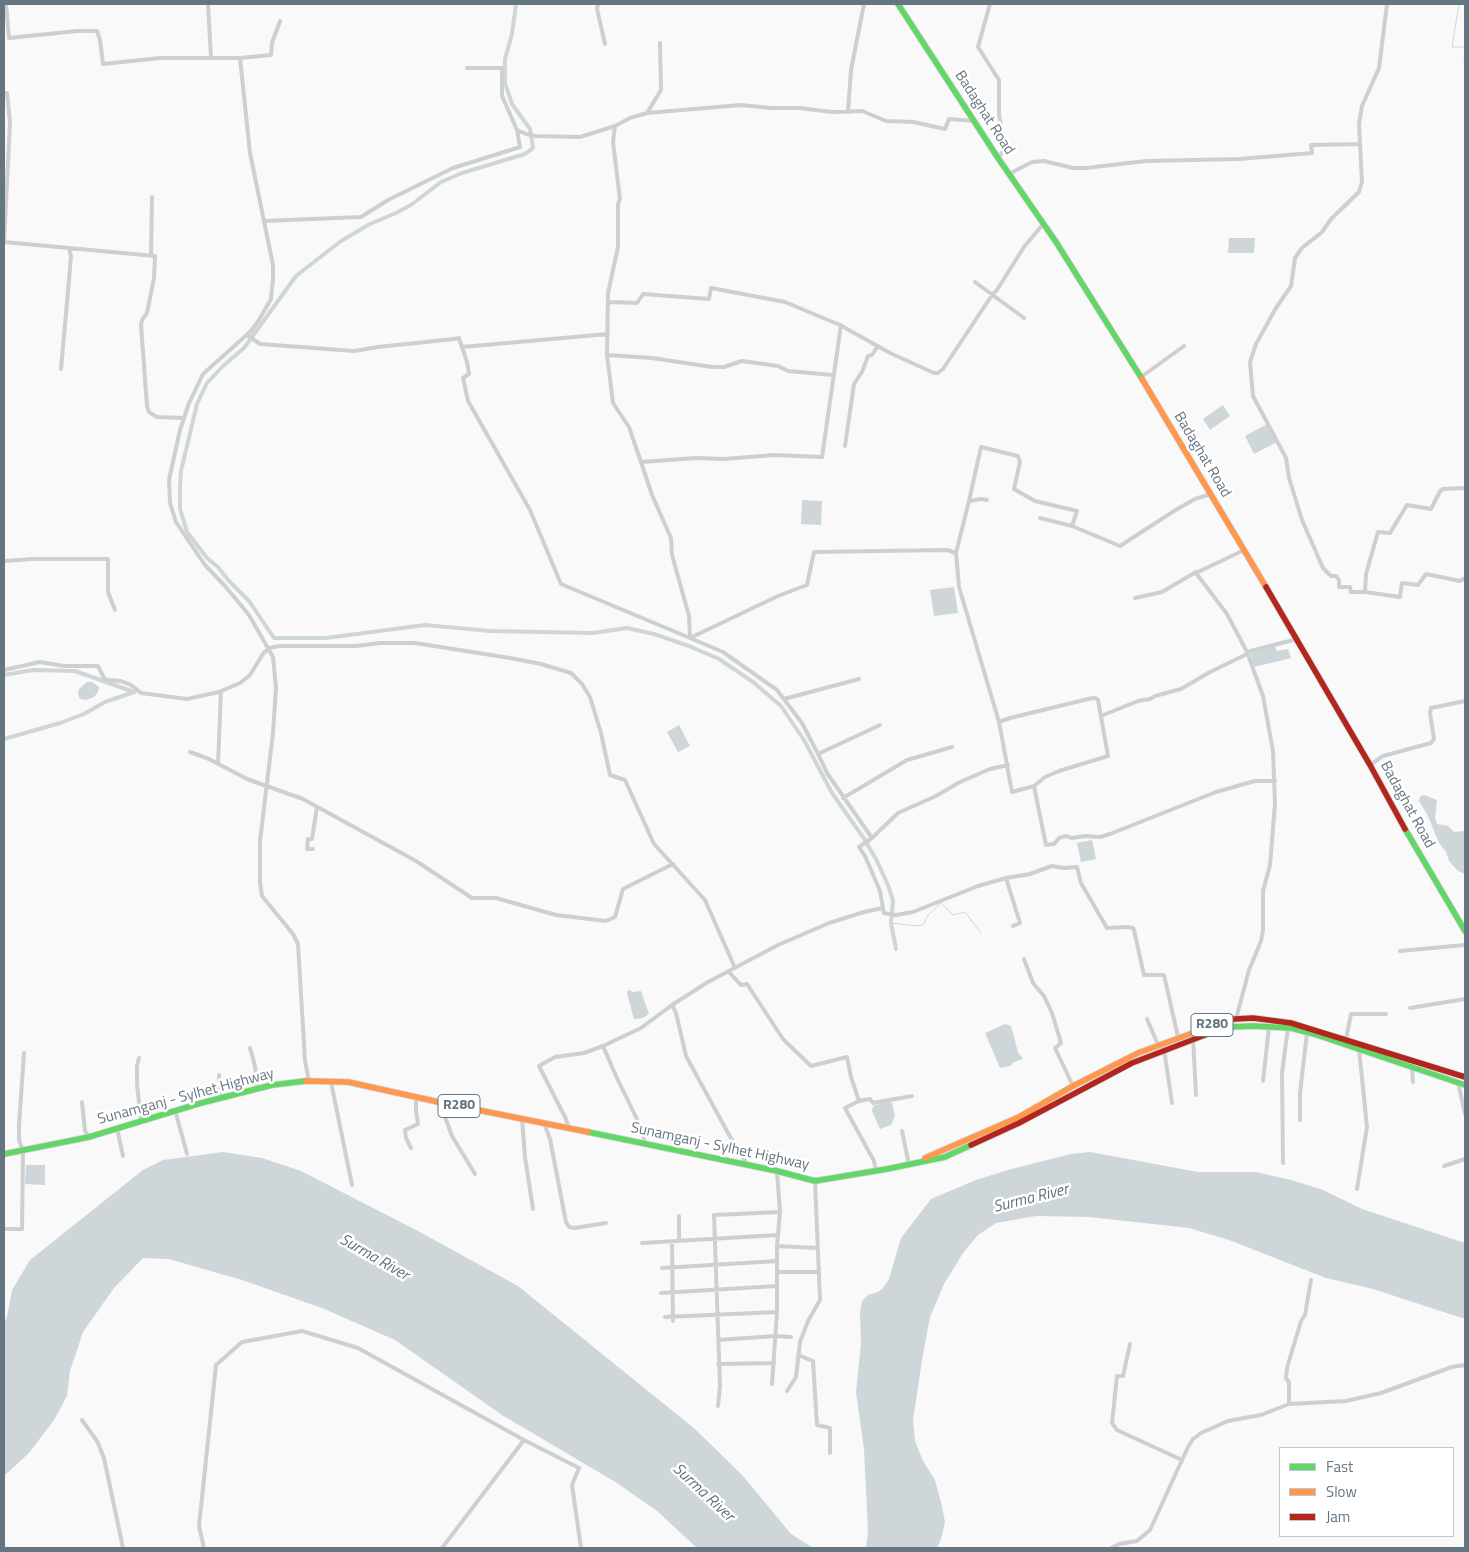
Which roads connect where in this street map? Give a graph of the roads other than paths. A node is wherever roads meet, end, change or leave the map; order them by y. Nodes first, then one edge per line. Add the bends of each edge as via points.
1 (6, 4) edge
2 (208, 4) edge
3 (598, 4) edge
4 (864, 4) edge
5 (898, 4) edge
6 (1387, 4) edge
7 (989, 5) edge
8 (280, 21) dead end
9 (660, 43) dead end
10 (605, 44) dead end
11 (211, 58) junction
12 (240, 58) junction
13 (467, 68) dead end
14 (4, 93) edge
15 (647, 112) junction
16 (848, 112) junction
17 (974, 121) junction
18 (615, 126) junction
19 (517, 130) junction
20 (1359, 144) junction
21 (998, 158) junction
22 (1009, 174) junction
23 (152, 197) dead end
24 (264, 221) junction
25 (1044, 223) junction
26 (69, 247) junction
27 (151, 255) junction
28 (975, 282) dead end
29 (992, 295) junction
30 (608, 302) junction
31 (1024, 318) dead end
32 (841, 325) junction
33 (608, 334) junction
34 (247, 335) junction
35 (878, 346) junction
36 (1184, 346) dead end
37 (462, 347) junction
38 (607, 355) junction
39 (61, 369) dead end
40 (833, 375) junction
41 (1141, 377) junction
42 (184, 418) junction
43 (845, 446) dead end
44 (641, 462) junction
45 (1465, 488) edge
46 (1211, 494) junction
47 (987, 500) dead end
48 (969, 502) junction
49 (1040, 518) dead end
50 (1072, 526) junction
51 (1244, 550) junction
52 (956, 553) junction
53 (4, 561) edge
54 (1196, 572) junction
55 (1465, 578) edge
56 (1364, 592) junction
57 (1135, 598) dead end
58 (115, 610) dead end
59 (690, 638) junction
60 (1297, 639) junction
61 (269, 648) junction
62 (1247, 653) junction
63 (4, 670) edge
64 (859, 679) dead end
65 (221, 691) junction
66 (784, 699) junction
67 (1465, 702) edge
68 (1101, 716) junction
69 (998, 722) junction
70 (880, 725) dead end
71 (952, 747) dead end
72 (190, 752) dead end
73 (818, 754) junction
74 (218, 764) junction
75 (1008, 765) junction
76 (1370, 765) junction
77 (1275, 781) junction
78 (267, 785) junction
79 (1034, 786) junction
80 (843, 798) junction
81 (317, 807) junction
82 (871, 839) junction
83 (313, 849) dead end
84 (673, 864) junction
85 (1006, 878) junction
86 (884, 910) junction
87 (1013, 926) dead end
88 (1465, 931) edge
89 (1465, 945) edge
90 (1400, 951) dead end
91 (1024, 959) dead end
92 (735, 968) junction
93 (728, 971) junction
94 (1465, 999) edge
95 (672, 1005) junction
96 (1410, 1008) dead end
97 (1386, 1014) dead end
98 (1147, 1019) dead end
99 (1236, 1019) junction
100 (1269, 1026) junction
101 (1288, 1028) junction
102 (1307, 1033) junction
103 (1178, 1037) junction
104 (1193, 1038) junction
105 (1346, 1039) junction
106 (1158, 1045) junction
107 (603, 1046) junction
108 (250, 1048) dead end
109 (1359, 1049) junction
110 (1164, 1050) junction
111 (24, 1053) dead end
112 (139, 1058) dead end
113 (1412, 1066) junction
114 (219, 1074) dead end
115 (1465, 1077) edge
116 (309, 1081) junction
117 (1263, 1081) dead end
118 (331, 1082) junction
119 (1413, 1082) dead end
120 (1458, 1082) junction
121 (1465, 1084) edge
122 (1073, 1086) junction
123 (257, 1088) junction
124 (1196, 1095) dead end
125 (912, 1096) dead end
126 (416, 1097) junction
127 (220, 1098) junction
128 (859, 1101) junction
129 (82, 1102) dead end
130 (443, 1103) junction
131 (1172, 1103) dead end
132 (175, 1110) junction
133 (1465, 1114) edge
134 (522, 1119) junction
135 (1300, 1120) dead end
136 (141, 1121) junction
137 (544, 1123) junction
138 (117, 1128) junction
139 (569, 1128) junction
140 (902, 1131) dead end
141 (89, 1136) junction
142 (977, 1138) junction
143 (645, 1143) junction
144 (412, 1148) dead end
145 (23, 1150) junction
146 (945, 1153) junction
147 (4, 1154) edge
148 (187, 1154) dead end
149 (123, 1156) dead end
150 (1465, 1159) edge
151 (1283, 1163) dead end
152 (908, 1165) junction
153 (748, 1166) junction
154 (1444, 1166) dead end
155 (777, 1171) junction
156 (876, 1171) junction
157 (475, 1174) dead end
158 (815, 1182) junction
159 (352, 1185) dead end
160 (1357, 1189) dead end
161 (533, 1210) dead end
162 (780, 1212) junction
163 (679, 1216) dead end
164 (606, 1223) dead end
165 (4, 1229) edge
166 (778, 1235) junction
167 (716, 1239) junction
168 (679, 1241) junction
169 (672, 1242) junction
170 (642, 1243) dead end
171 (777, 1246) junction
172 (817, 1248) junction
173 (777, 1261) junction
174 (717, 1264) junction
175 (673, 1267) junction
176 (662, 1268) dead end
177 (777, 1272) junction
178 (818, 1272) junction
179 (1311, 1280) dead end
180 (777, 1286) junction
181 (718, 1289) junction
182 (661, 1292) dead end
183 (673, 1292) junction
184 (777, 1312) junction
185 (718, 1315) junction
186 (665, 1317) dead end
187 (673, 1319) junction
188 (775, 1336) junction
189 (791, 1337) dead end
190 (718, 1340) junction
191 (1130, 1344) dead end
192 (798, 1355) junction
193 (774, 1363) junction
194 (718, 1364) junction
195 (1465, 1365) edge
196 (772, 1384) dead end
197 (786, 1391) dead end
198 (1289, 1404) junction
199 (718, 1406) dead end
200 (82, 1420) dead end
201 (524, 1440) junction
202 (830, 1453) dead end
203 (1182, 1460) junction
204 (1120, 1546) edge
205 (123, 1548) edge
206 (204, 1548) edge
207 (442, 1548) edge
208 (581, 1548) edge
209 (1111, 1548) edge

1 - 11 street via 10,38 98,31 103,64 160,58
2 - 11 street
3 - 10 street
4 - 16 street via 851,70
5 - 17 main road, Badaghat Road
6 - 20 street via 1379,68 1362,106
7 - 21 street via 978,47 998,80 998,114 1004,144
8 - 12 street via 271,55
9 - 15 street via 662,90
11 - 12 street
12 - 24 street via 250,153
13 - 19 street via 502,68 502,96
14 - 26 street via 7,93 10,123 4,242
15 - 16 street via 741,105
15 - 18 street
16 - 17 street via 862,111 886,121 913,122 945,129 949,119
17 - 21 main road, Badaghat Road
18 - 19 street via 580,137 536,136
18 - 30 street via 613,142 620,198 618,247
19 - 24 street via 520,148 453,168 361,217
20 - 22 street via 1311,144 1312,153 1304,154 1086,168 1032,162
20 - 56 street via 1362,182 1359,192 1295,258 1291,286 1256,344 1250,362 1253,396 1286,458 1302,520 1323,568 1331,576 1336,576 1339,587 1350,587 1351,592
21 - 22 main road, Badaghat Road
22 - 25 main road, Badaghat Road
23 - 27 street
24 - 34 street via 272,265 271,299
25 - 29 street
25 - 41 main road, Badaghat Road
26 - 27 street
26 - 39 street via 70,280
27 - 42 street via 155,256 154,278 147,313 141,325 147,406 149,412 157,417
28 - 29 street
29 - 31 street
29 - 35 street via 938,374
30 - 32 street via 637,303 643,294 709,299 711,288 718,288 785,302
30 - 33 street
32 - 35 street
32 - 40 street
33 - 37 street
33 - 38 street
34 - 37 street via 260,344 293,348 354,351 458,338
34 - 42 street via 203,374
35 - 43 street via 868,356 854,384
36 - 41 street
37 - 59 street via 469,374 463,378 468,401 530,510 561,584
38 - 40 street via 712,367 742,361 778,366 788,371
38 - 44 street via 613,402 629,428
40 - 44 street via 822,456 774,455
41 - 46 main road, Badaghat Road
42 - 61 street via 169,480 170,503 176,522 205,565 248,615
44 - 59 street via 671,538 672,555 689,616
45 - 56 street via 1443,489 1431,509 1407,504 1390,533 1378,532
46 - 50 street via 1195,499 1120,546
46 - 51 main road, Badaghat Road
47 - 48 street
48 - 50 street via 980,447 1018,456 1020,462 1014,488 1035,502 1077,511
48 - 52 street
49 - 50 street
51 - 54 street
51 - 60 main road, Badaghat Road
52 - 59 street via 947,550 814,552 807,585
52 - 69 street via 959,587
53 - 58 street via 108,559 108,592
54 - 57 street via 1162,592
54 - 62 street via 1227,614
55 - 56 street via 1460,581 1426,574 1418,585 1402,583 1400,597
59 - 66 street via 723,652 777,690
60 - 62 street
60 - 76 main road, Badaghat Road
61 - 65 street via 250,675
61 - 78 street via 276,688
61 - 84 street via 415,643 510,658 571,673 590,697 610,775 625,780 654,844
62 - 68 street via 1181,689
62 - 77 street via 1263,696
63 - 65 street via 40,662 98,666 104,678 121,680 141,693 187,699
64 - 66 street
65 - 74 street
66 - 73 street via 802,723
67 - 76 street via 1431,708 1434,739 1431,743 1383,756
68 - 69 street via 1095,698
68 - 79 street via 1108,756 1059,771
69 - 75 street
70 - 73 street
71 - 80 street via 907,760
72 - 74 street
73 - 80 street
74 - 78 street
75 - 79 street via 1012,792
75 - 82 street via 960,782 898,813
76 - 88 main road, Badaghat Road
77 - 79 street via 1255,781 1216,792 1110,834 1066,836 1047,846
77 - 99 street via 1271,851 1263,891 1263,930
78 - 81 street
78 - 116 street via 260,841 260,882 262,896 298,944
80 - 82 street
81 - 83 street via 312,839 308,839 308,849
81 - 84 street via 416,861 472,898 496,898 556,915 606,921 615,917 623,889
82 - 86 street via 860,846 880,890
84 - 92 street via 705,900
85 - 86 street via 914,912 896,915
85 - 87 street via 1020,924
85 - 103 street via 1052,866 1077,867 1081,883 1107,928 1133,928 1144,975 1164,976
86 - 92 street via 864,912 829,923
89 - 90 street
91 - 122 street via 1033,983 1052,1013 1061,1044 1055,1048
92 - 93 street
93 - 95 street
93 - 128 street via 741,985 748,984 783,1039 810,1066 847,1057
94 - 96 street
95 - 107 street via 641,1028
95 - 153 street via 686,1056
97 - 105 street via 1352,1014
98 - 106 street
99 - 103 main road, R280
99 - 105 main road, R280 via 1291,1023
100 - 101 main road, R280
100 - 104 main road, R280 via 1230,1026
100 - 117 street
101 - 102 main road, R280
101 - 151 street via 1282,1073
102 - 109 main road, R280
102 - 135 street
103 - 106 main road, R280
104 - 110 main road, R280
104 - 124 street
105 - 115 main road, R280
106 - 122 main road, R280
107 - 139 street via 584,1053 555,1057 539,1066
107 - 143 street
108 - 123 street
109 - 113 main road, R280
109 - 160 street via 1367,1127
110 - 131 street
110 - 142 main road, R280 via 1099,1079 1019,1123
111 - 145 street via 19,1132
112 - 136 street via 137,1084
113 - 119 street
113 - 120 main road, R280
114 - 127 street
116 - 118 main road, Sunamganj - Sylhet Highway / R280
116 - 123 main road, Sunamganj - Sylhet Highway / R280
118 - 126 main road, Sunamganj - Sylhet Highway / R280 via 348,1082
118 - 159 street
120 - 121 main road, R280
120 - 133 street
122 - 142 main road, R280
123 - 127 main road, Sunamganj - Sylhet Highway / R280
125 - 128 street via 873,1103 870,1099
126 - 130 main road, Sunamganj - Sylhet Highway / R280
126 - 144 street via 418,1124 405,1130
127 - 132 main road, Sunamganj - Sylhet Highway / R280
128 - 156 street via 845,1108 874,1161
129 - 141 street via 85,1131
130 - 134 main road, Sunamganj - Sylhet Highway / R280
130 - 157 street via 452,1136
132 - 136 main road, Sunamganj - Sylhet Highway / R280
132 - 148 street
134 - 137 main road, Sunamganj - Sylhet Highway / R280
134 - 161 street
136 - 138 main road, Sunamganj - Sylhet Highway / R280
137 - 139 main road, Sunamganj - Sylhet Highway / R280
137 - 164 street via 569,1227
138 - 141 main road, Sunamganj - Sylhet Highway / R280
138 - 149 street
139 - 143 main road, Sunamganj - Sylhet Highway / R280
140 - 152 street
141 - 145 main road, Sunamganj - Sylhet Highway / R280
142 - 146 main road
143 - 153 main road, Sunamganj - Sylhet Highway / R280
145 - 147 main road, Sunamganj - Sylhet Highway / R280
145 - 165 street via 22,1229
146 - 152 main road
146 - 152 main road, Sunamganj - Sylhet Highway / R280
150 - 154 street
152 - 156 main road, Sunamganj - Sylhet Highway / R280
153 - 155 main road, Sunamganj - Sylhet Highway / R280
155 - 158 main road, Sunamganj - Sylhet Highway / R280
155 - 162 street
156 - 158 main road, Sunamganj - Sylhet Highway / R280
158 - 172 street
162 - 166 street
162 - 167 street via 714,1215
163 - 168 street
166 - 167 street
166 - 171 street
167 - 168 street
167 - 174 street
168 - 169 street
169 - 170 street
169 - 175 street
171 - 172 street
171 - 173 street
172 - 178 street
173 - 174 street
173 - 177 street
174 - 175 street
174 - 181 street
175 - 176 street
175 - 183 street
177 - 178 street
177 - 180 street
178 - 192 street via 820,1300 808,1321
179 - 198 street via 1305,1315 1287,1368
180 - 181 street
180 - 184 street
181 - 183 street
181 - 185 street
182 - 183 street
183 - 187 street
184 - 185 street
184 - 188 street
185 - 187 street
185 - 190 street
186 - 187 street
188 - 189 street
188 - 190 street
188 - 193 street
190 - 194 street
191 - 203 street via 1124,1376 1116,1376 1112,1423 1116,1430
192 - 197 street via 796,1377
192 - 202 street via 814,1360 816,1425 830,1428
193 - 194 street
193 - 196 street
194 - 199 street
195 - 198 street via 1346,1401
198 - 203 street via 1261,1415 1228,1421 1201,1433 1193,1439
200 - 205 street via 104,1458
201 - 206 street via 358,1348 302,1331 242,1342 216,1365 199,1526
201 - 207 street
201 - 208 street via 579,1468 572,1485
203 - 204 street via 1150,1530 1137,1540
204 - 209 street

